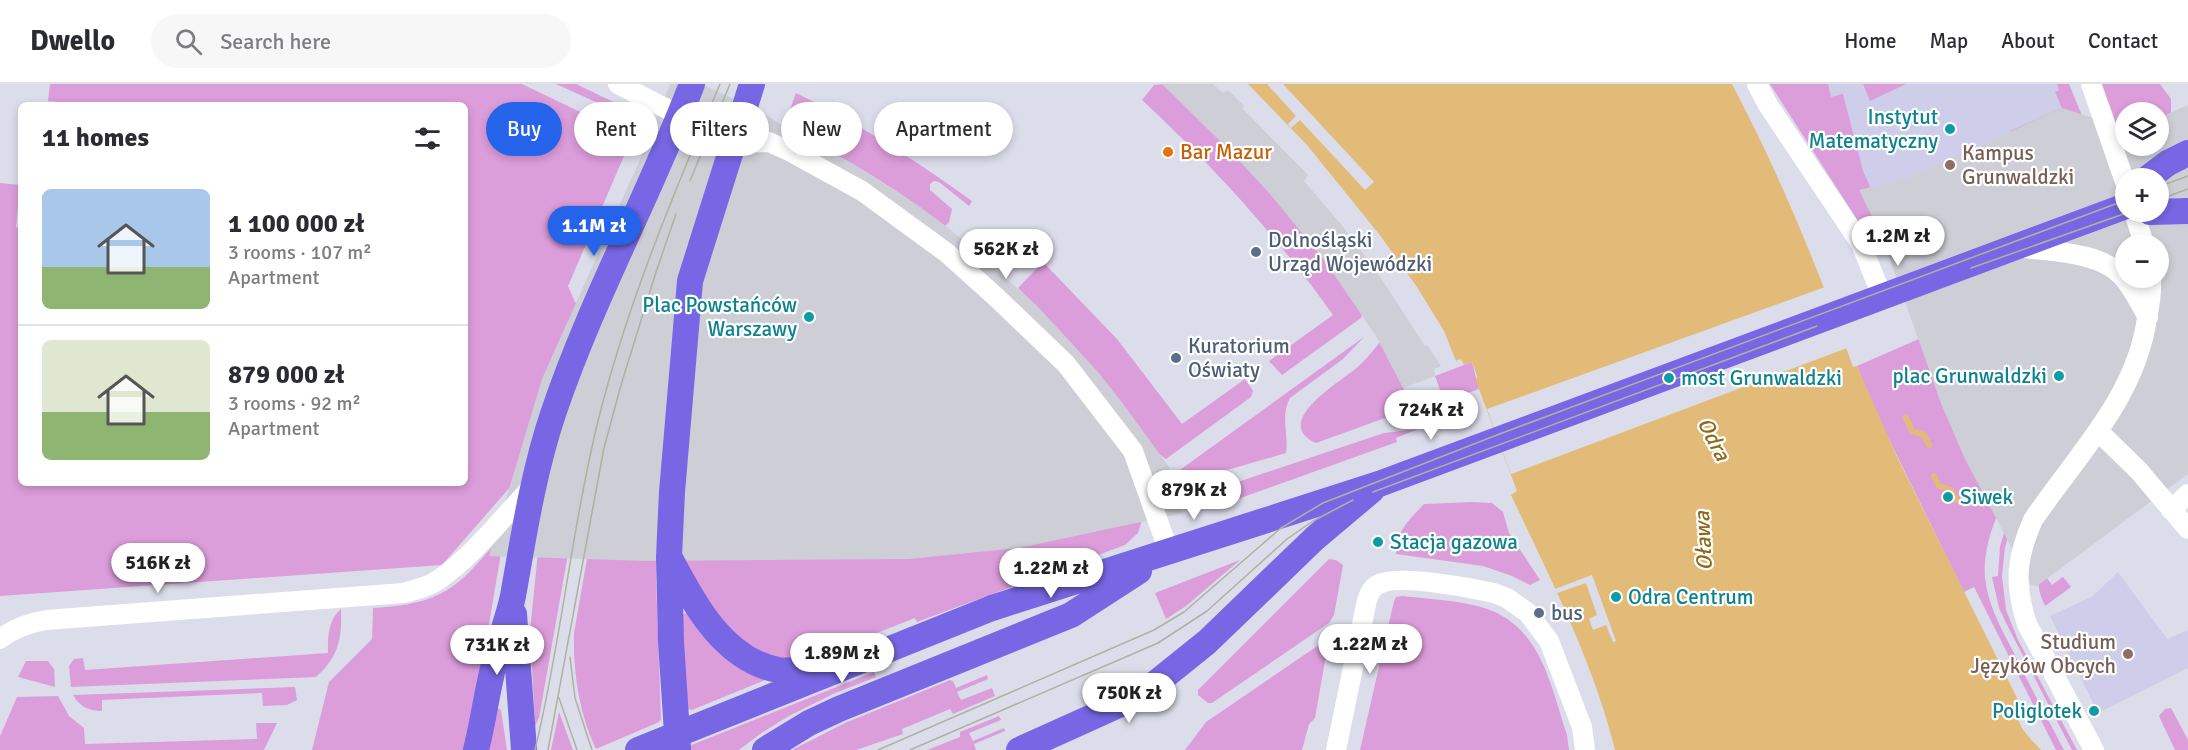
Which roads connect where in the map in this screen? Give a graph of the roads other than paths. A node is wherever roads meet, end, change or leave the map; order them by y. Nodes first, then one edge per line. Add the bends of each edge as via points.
1 (618, 84) edge
2 (692, 84) edge
3 (752, 84) edge
4 (1757, 84) edge
5 (2091, 84) edge
6 (685, 102) edge
7 (747, 102) edge
8 (670, 110) edge
9 (670, 138) edge
10 (769, 142) edge
11 (2188, 153) edge
12 (729, 156) edge
13 (2120, 168) edge
14 (2161, 168) edge
15 (2115, 210) edge
16 (2188, 211) edge
17 (2169, 212) edge
18 (2014, 247) junction
19 (2152, 288) edge
20 (1882, 296) junction
21 (2148, 317) junction
22 (2098, 431) junction
23 (1379, 484) junction
24 (532, 487) junction
25 (2188, 494) edge
26 (2171, 510) junction
27 (2188, 529) edge
28 (1169, 552) junction
29 (669, 557) junction
30 (512, 599) junction
31 (0, 639) edge
32 (855, 662) junction
33 (677, 742) edge
34 (476, 750) edge
35 (524, 750) edge
36 (638, 750) edge
37 (765, 750) edge
38 (1019, 750) edge
39 (1336, 750) edge
40 (1585, 750) edge
41 (2094, 750) edge

1 - 8 street
2 - 6 main road
3 - 7 main road
4 - 20 street via 1861,244
5 - 13 street
9 - 24 main road via 565,381
10 - 28 street via 862,191 947,253 1066,364 1133,451
11 - 14 main road
12 - 29 main road via 690,281
15 - 18 main road
16 - 17 main road
18 - 20 main road
18 - 21 street via 2089,257 2109,265 2126,280
19 - 21 street
20 - 23 main road
21 - 22 street via 2134,371
22 - 26 street
22 - 41 street via 2032,520 2018,571 2027,624
23 - 28 main road
23 - 38 main road via 1314,538 1207,642 1156,683 1121,704
24 - 30 main road
24 - 31 street via 473,551 438,581 421,589 46,620 10,630
25 - 26 street
26 - 27 street
28 - 32 main road via 992,608
28 - 37 main road via 1071,615 809,723
29 - 32 main road via 705,619 748,658 786,670
29 - 33 main road
30 - 34 main road
30 - 35 main road
32 - 33 main road
33 - 36 main road
39 - 40 street via 1364,612 1372,590 1395,580 1478,590 1507,598 1528,613 1549,640 1582,727

